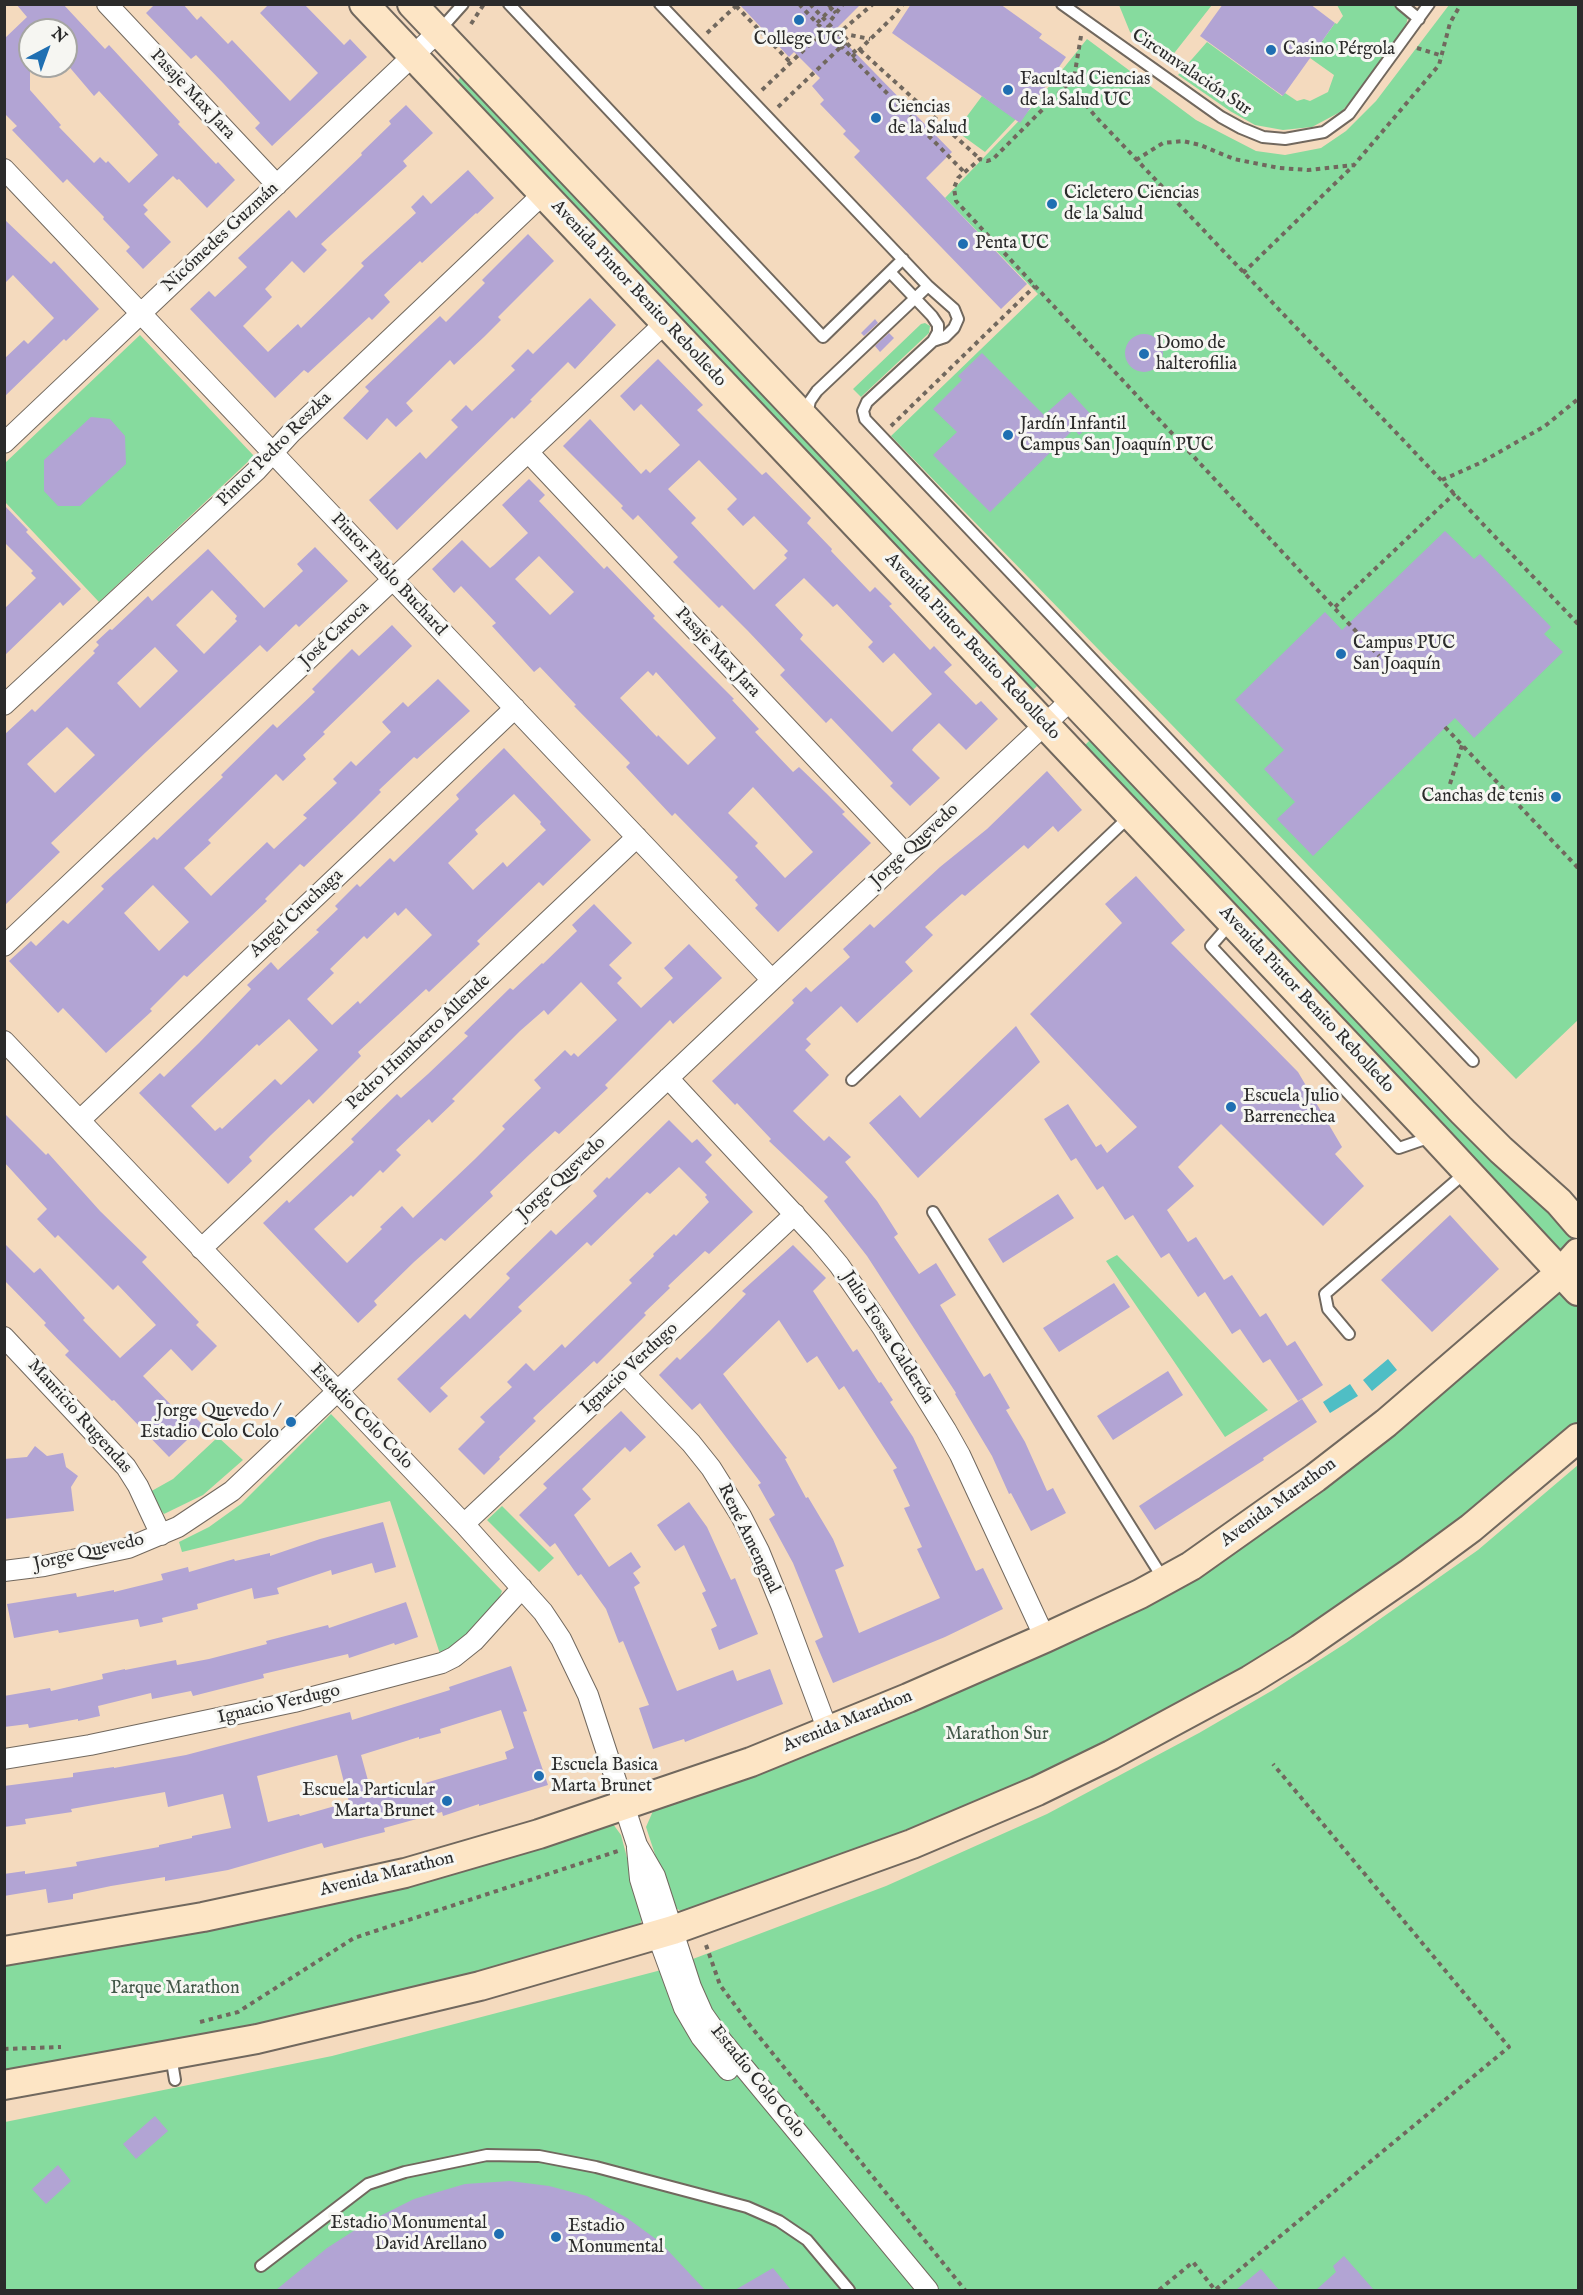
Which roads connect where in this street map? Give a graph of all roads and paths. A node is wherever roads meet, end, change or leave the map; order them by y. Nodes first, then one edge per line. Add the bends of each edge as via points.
1 (108, 4) edge
2 (364, 4) edge
3 (412, 4) edge
4 (463, 4) edge
5 (509, 4) edge
6 (660, 4) edge
7 (799, 4) edge
8 (810, 4) edge
9 (828, 4) edge
10 (836, 4) edge
11 (843, 4) edge
12 (873, 4) edge
13 (903, 4) edge
14 (1062, 4) edge
15 (1401, 4) edge
16 (737, 5) edge
17 (1425, 6) edge
18 (836, 13) junction
19 (1419, 19) junction
20 (829, 22) junction
21 (816, 23) junction
22 (822, 30) junction
23 (438, 32) junction
24 (707, 33) dead end
25 (1083, 34) dead end
26 (871, 39) junction
27 (845, 41) junction
28 (842, 46) junction
29 (1417, 48) dead end
30 (858, 51) junction
31 (413, 56) junction
32 (1443, 56) dead end
33 (852, 57) junction
34 (791, 63) junction
35 (1074, 78) junction
36 (762, 90) dead end
37 (778, 107) dead end
38 (980, 159) junction
39 (1354, 165) dead end
40 (4, 169) edge
41 (965, 172) junction
42 (277, 185) junction
43 (543, 194) junction
44 (903, 260) junction
45 (890, 272) junction
46 (1243, 273) junction
47 (928, 286) junction
48 (1035, 286) junction
49 (915, 298) junction
50 (141, 314) junction
51 (665, 323) junction
52 (933, 341) junction
53 (1578, 399) edge
54 (809, 423) junction
55 (887, 430) dead end
56 (4, 443) edge
57 (273, 452) junction
58 (528, 452) junction
59 (1442, 480) junction
60 (1455, 493) junction
61 (393, 580) junction
62 (1335, 607) junction
63 (1578, 624) edge
64 (1378, 656) dead end
65 (1071, 700) junction
66 (4, 705) edge
67 (515, 708) junction
68 (1046, 725) junction
69 (1445, 727) dead end
70 (1462, 745) junction
71 (1450, 784) dead end
72 (1131, 815) junction
73 (637, 837) junction
74 (906, 854) junction
75 (1578, 868) edge
76 (4, 946) edge
77 (772, 980) junction
78 (4, 1041) edge
79 (1473, 1061) dead end
80 (668, 1078) junction
81 (852, 1080) dead end
82 (80, 1120) junction
83 (1467, 1171) junction
84 (933, 1212) dead end
85 (795, 1214) junction
86 (1578, 1224) edge
87 (201, 1249) junction
88 (1572, 1272) edge
89 (1349, 1334) dead end
90 (4, 1337) edge
91 (625, 1374) junction
92 (337, 1392) junction
93 (1578, 1438) edge
94 (464, 1524) junction
95 (161, 1535) junction
96 (4, 1571) edge
97 (1165, 1580) junction
98 (522, 1587) junction
99 (1045, 1638) junction
100 (828, 1731) junction
101 (4, 1759) edge
102 (1273, 1764) dead end
103 (624, 1806) junction
104 (637, 1845) junction
105 (665, 1932) junction
106 (4, 1951) edge
107 (709, 1952) dead end
108 (194, 2023) dead end
109 (62, 2047) dead end
110 (4, 2049) edge
111 (4, 2085) edge
112 (261, 2266) dead end
113 (849, 2290) edge
114 (913, 2290) edge
115 (928, 2290) edge
116 (965, 2290) edge
117 (1159, 2290) edge

1 - 42 street, Pasaje Max Jara
2 - 31 street, Avenida Pintor Benito Rebolledo
3 - 23 street, Avenida Pintor Benito Rebolledo
4 - 23 lane
5 - 45 lane via 823,337
6 - 44 lane
7 - 21 path, bridge
8 - 20 path
9 - 18 path
10 - 21 path, bridge
11 - 18 path
12 - 21 path, bridge via 832,39
13 - 26 path
14 - 19 lane, Circunvalación Sur via 1221,117 1263,136 1285,139 1316,135 1340,121 1358,104
15 - 19 lane
16 - 24 path
16 - 34 path
17 - 19 lane, Circunvalación Sur
18 - 20 path
20 - 22 path
20 - 27 path
22 - 28 path
22 - 34 path
23 - 31 street, Nicómedes Guzmán
23 - 54 street, Avenida Pintor Benito Rebolledo
25 - 35 path
26 - 27 path via 850,35
26 - 30 path
27 - 28 path
27 - 30 path
28 - 33 path
28 - 37 path
29 - 32 path
30 - 33 path
30 - 38 path
31 - 42 street, Nicómedes Guzmán
31 - 43 street, Avenida Pintor Benito Rebolledo
33 - 41 path
34 - 36 path
35 - 38 path via 993,159
35 - 46 path via 1081,99 1096,117
38 - 41 path
39 - 46 path
40 - 50 street, Pintor Pablo Buchard
41 - 48 path via 955,182 956,201
42 - 50 street, Nicómedes Guzmán
43 - 51 street, Avenida Pintor Benito Rebolledo
43 - 57 street, Pintor Pedro Reszka
44 - 45 lane
44 - 47 lane
45 - 49 lane
46 - 59 path
47 - 49 lane
47 - 52 lane via 954,309 958,319 945,337
48 - 55 path
48 - 62 path
49 - 52 lane via 938,325
49 - 54 lane via 817,391 810,401
50 - 56 street, Nicómedes Guzmán
50 - 57 street, Pintor Pablo Buchard
51 - 58 street, José Caroca
51 - 68 street, Avenida Pintor Benito Rebolledo
52 - 79 lane via 867,402 865,419
53 - 59 path via 1535,431
54 - 65 street, Avenida Pintor Benito Rebolledo
57 - 61 street, Pintor Pablo Buchard
57 - 66 street, Pintor Pedro Reszka
58 - 61 street, José Caroca
58 - 74 street, Pasaje Max Jara
59 - 60 path
60 - 62 path
60 - 63 path
61 - 67 street, Pintor Pablo Buchard
61 - 76 street, José Caroca
62 - 64 path
65 - 68 street, Jorge Quevedo
65 - 86 street, Avenida Pintor Benito Rebolledo via 1469,1119
67 - 73 street, Pintor Pablo Buchard
67 - 82 street, Angel Cruchaga
68 - 72 street, Avenida Pintor Benito Rebolledo
68 - 74 street, Jorge Quevedo
69 - 70 path
70 - 71 path
70 - 75 path
72 - 81 lane
72 - 83 street, Avenida Pintor Benito Rebolledo
73 - 77 street, Pintor Pablo Buchard
73 - 87 street, Pedro Humberto Allende
74 - 77 street, Jorge Quevedo
77 - 80 street, Jorge Quevedo
78 - 82 street, Estadio Colo Colo
80 - 85 street, Julio Fossa Calderón
80 - 92 street, Jorge Quevedo
82 - 87 street, Estadio Colo Colo
83 - 88 street, Avenida Pintor Benito Rebolledo
83 - 89 lane via 1325,1294 1328,1309
84 - 97 lane
85 - 91 street, Ignacio Verdugo
85 - 99 street, Julio Fossa Calderón via 839,1265 946,1430
87 - 92 street, Estadio Colo Colo
88 - 97 street, Avenida Marathon via 1350,1452 1221,1545
90 - 95 street, Mauricio Rugendas via 126,1467
91 - 94 street, Ignacio Verdugo
91 - 100 street, René Amengual via 691,1443 741,1516 781,1605
92 - 94 street, Estadio Colo Colo
92 - 95 street, Jorge Quevedo via 232,1491 196,1517
93 - 105 street via 1471,1528 1401,1579 1300,1649 1198,1709 1111,1755 975,1818 852,1867
94 - 98 street, Estadio Colo Colo
95 - 96 street, Jorge Quevedo via 109,1552
97 - 99 street, Avenida Marathon
98 - 101 street, Ignacio Verdugo via 474,1641 442,1664 271,1707
98 - 103 street, Estadio Colo Colo via 549,1621 576,1666
99 - 100 street, Avenida Marathon
100 - 103 street, Avenida Marathon
102 - 117 path via 1509,2047 1215,2290 1193,2262
103 - 104 street, Estadio Colo Colo
103 - 106 street, Avenida Marathon via 405,1873 202,1917
104 - 105 street, Estadio Colo Colo via 640,1879
104 - 108 path via 354,1938 238,2012
105 - 111 street via 480,1986 256,2039 173,2068
105 - 114 street, Estadio Colo Colo via 684,2008 701,2037
105 - 115 street, Estadio Colo Colo via 712,2028
107 - 116 path via 720,1985 752,2028
109 - 110 path
112 - 113 lane via 368,2184 405,2172 487,2156 539,2156 607,2169 747,2207 779,2221 807,2240

